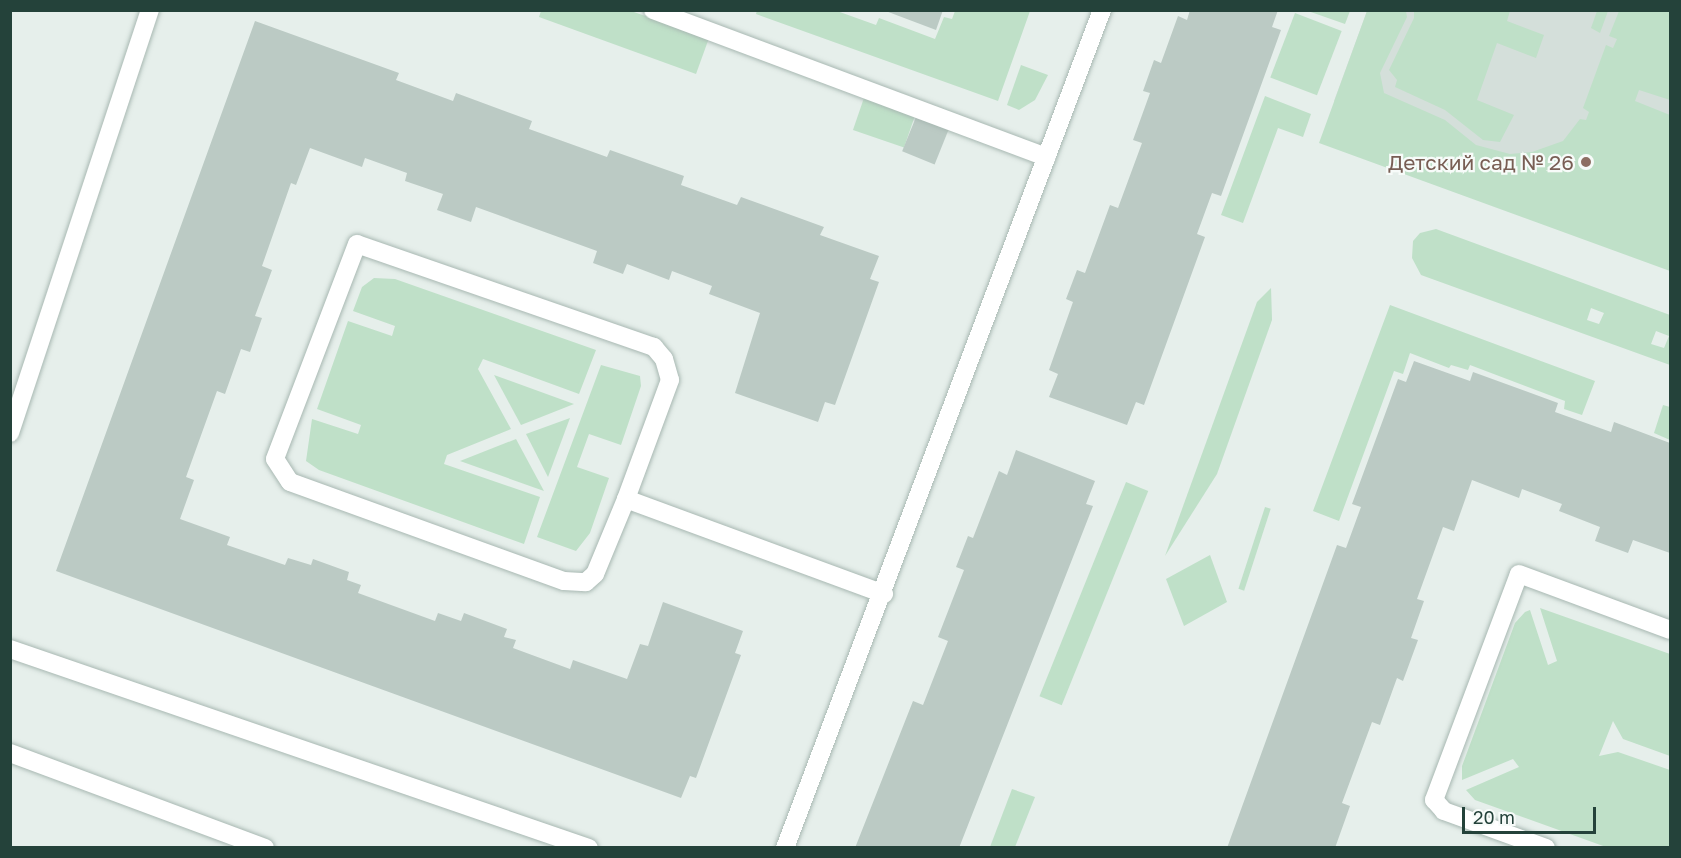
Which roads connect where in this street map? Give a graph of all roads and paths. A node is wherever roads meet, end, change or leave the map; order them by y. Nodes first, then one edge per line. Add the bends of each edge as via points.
1 (150, 10) edge
2 (653, 10) edge
3 (1102, 10) edge
4 (1046, 157) junction
5 (10, 433) edge
6 (626, 499) junction
7 (884, 594) junction
8 (1671, 630) edge
9 (10, 648) edge
10 (10, 753) edge
11 (265, 848) edge
12 (589, 848) edge
13 (786, 848) edge
14 (1546, 848) edge

1 - 5 lane
2 - 4 lane
3 - 4 lane
4 - 7 lane
6 - 6 lane via 595,574 586,582 564,581 290,482 275,459 357,244 654,347 664,359 670,380
6 - 7 lane
7 - 13 lane
8 - 14 lane via 1519,574 1434,800 1444,811
9 - 12 lane
10 - 11 lane

